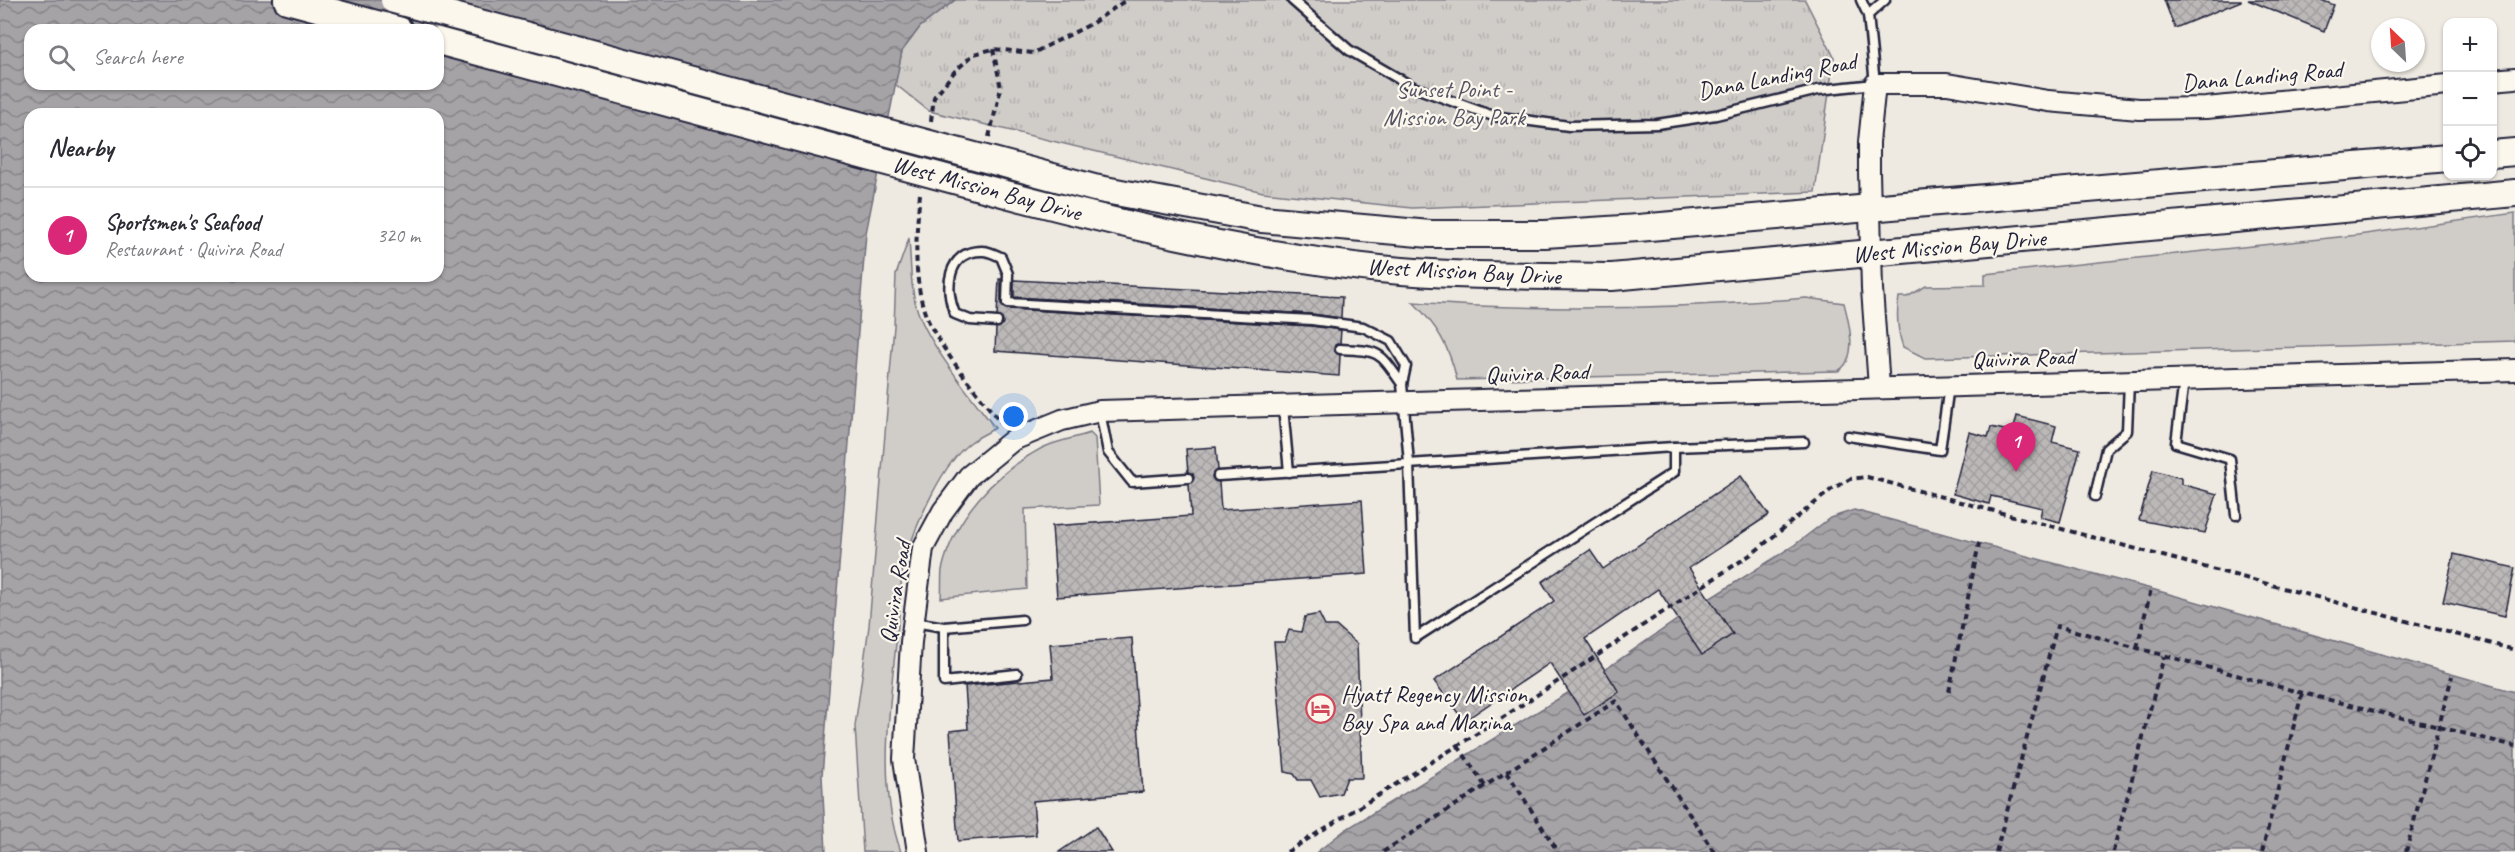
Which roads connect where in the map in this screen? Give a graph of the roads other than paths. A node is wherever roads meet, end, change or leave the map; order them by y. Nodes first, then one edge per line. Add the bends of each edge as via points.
1 (287, 0) edge
2 (394, 0) edge
3 (1292, 0) edge
4 (1861, 0) edge
5 (1885, 0) edge
6 (1868, 15) junction
7 (377, 24) edge
8 (444, 43) edge
9 (2515, 78) edge
10 (2497, 80) edge
11 (1875, 84) junction
12 (2443, 85) edge
13 (2515, 152) edge
14 (2497, 154) edge
15 (2443, 158) edge
16 (2515, 193) edge
17 (1870, 206) junction
18 (1871, 253) junction
19 (997, 322) dead end
20 (1340, 350) dead end
21 (2515, 370) edge
22 (2184, 379) junction
23 (2129, 381) junction
24 (1949, 385) junction
25 (1879, 387) junction
26 (1403, 393) junction
27 (1283, 406) junction
28 (1100, 411) junction
29 (1848, 436) dead end
30 (1804, 442) dead end
31 (1674, 447) junction
32 (1409, 463) junction
33 (1288, 472) junction
34 (1218, 476) dead end
35 (1188, 478) dead end
36 (2095, 496) dead end
37 (2236, 515) dead end
38 (1022, 620) dead end
39 (914, 622) junction
40 (944, 627) junction
41 (1017, 674) dead end
42 (918, 852) edge

1 - 7 main road
2 - 17 main road, West Mission Bay Drive, bridge via 985,149 1094,188 1262,219 1430,234 1556,233
3 - 11 lane, Dana Landing Road via 1349,50 1413,87 1493,116 1569,126 1657,124 1716,115 1818,90
4 - 6 lane
5 - 6 lane
6 - 11 lane
8 - 18 main road, West Mission Bay Drive, bridge via 976,186 1198,242 1289,258 1464,274 1612,277
9 - 10 street
11 - 12 street, Dana Landing Road via 1947,84 2048,101 2139,109 2206,108
11 - 17 street via 1869,142
13 - 14 main road
15 - 17 main road, West Mission Bay Drive
16 - 18 main road, West Mission Bay Drive
17 - 18 street
18 - 25 street
19 - 26 lane via 970,320 955,314 948,299 953,265 969,254 985,251 1001,258 1008,274 1007,303 1312,320 1363,327 1391,341 1406,366
20 - 26 lane via 1380,354
21 - 22 street, Quivira Road
22 - 23 street, Quivira Road
22 - 37 lane via 2176,443 2230,459
23 - 24 street, Quivira Road
23 - 36 lane via 2127,431 2106,449
24 - 25 street, Quivira Road
24 - 29 lane via 1940,450
25 - 26 street, Quivira Road
26 - 27 street, Quivira Road
26 - 32 lane
27 - 28 street, Quivira Road
27 - 33 lane
28 - 35 lane via 1108,452 1132,482
28 - 39 street, Quivira Road via 1062,420 1013,440 969,476 943,511 924,548
30 - 31 lane
31 - 32 lane
31 - 32 lane via 1674,472 1414,638
32 - 33 lane
33 - 34 lane
38 - 40 lane
39 - 40 lane
39 - 42 street, Quivira Road via 904,759
40 - 41 lane via 944,682

